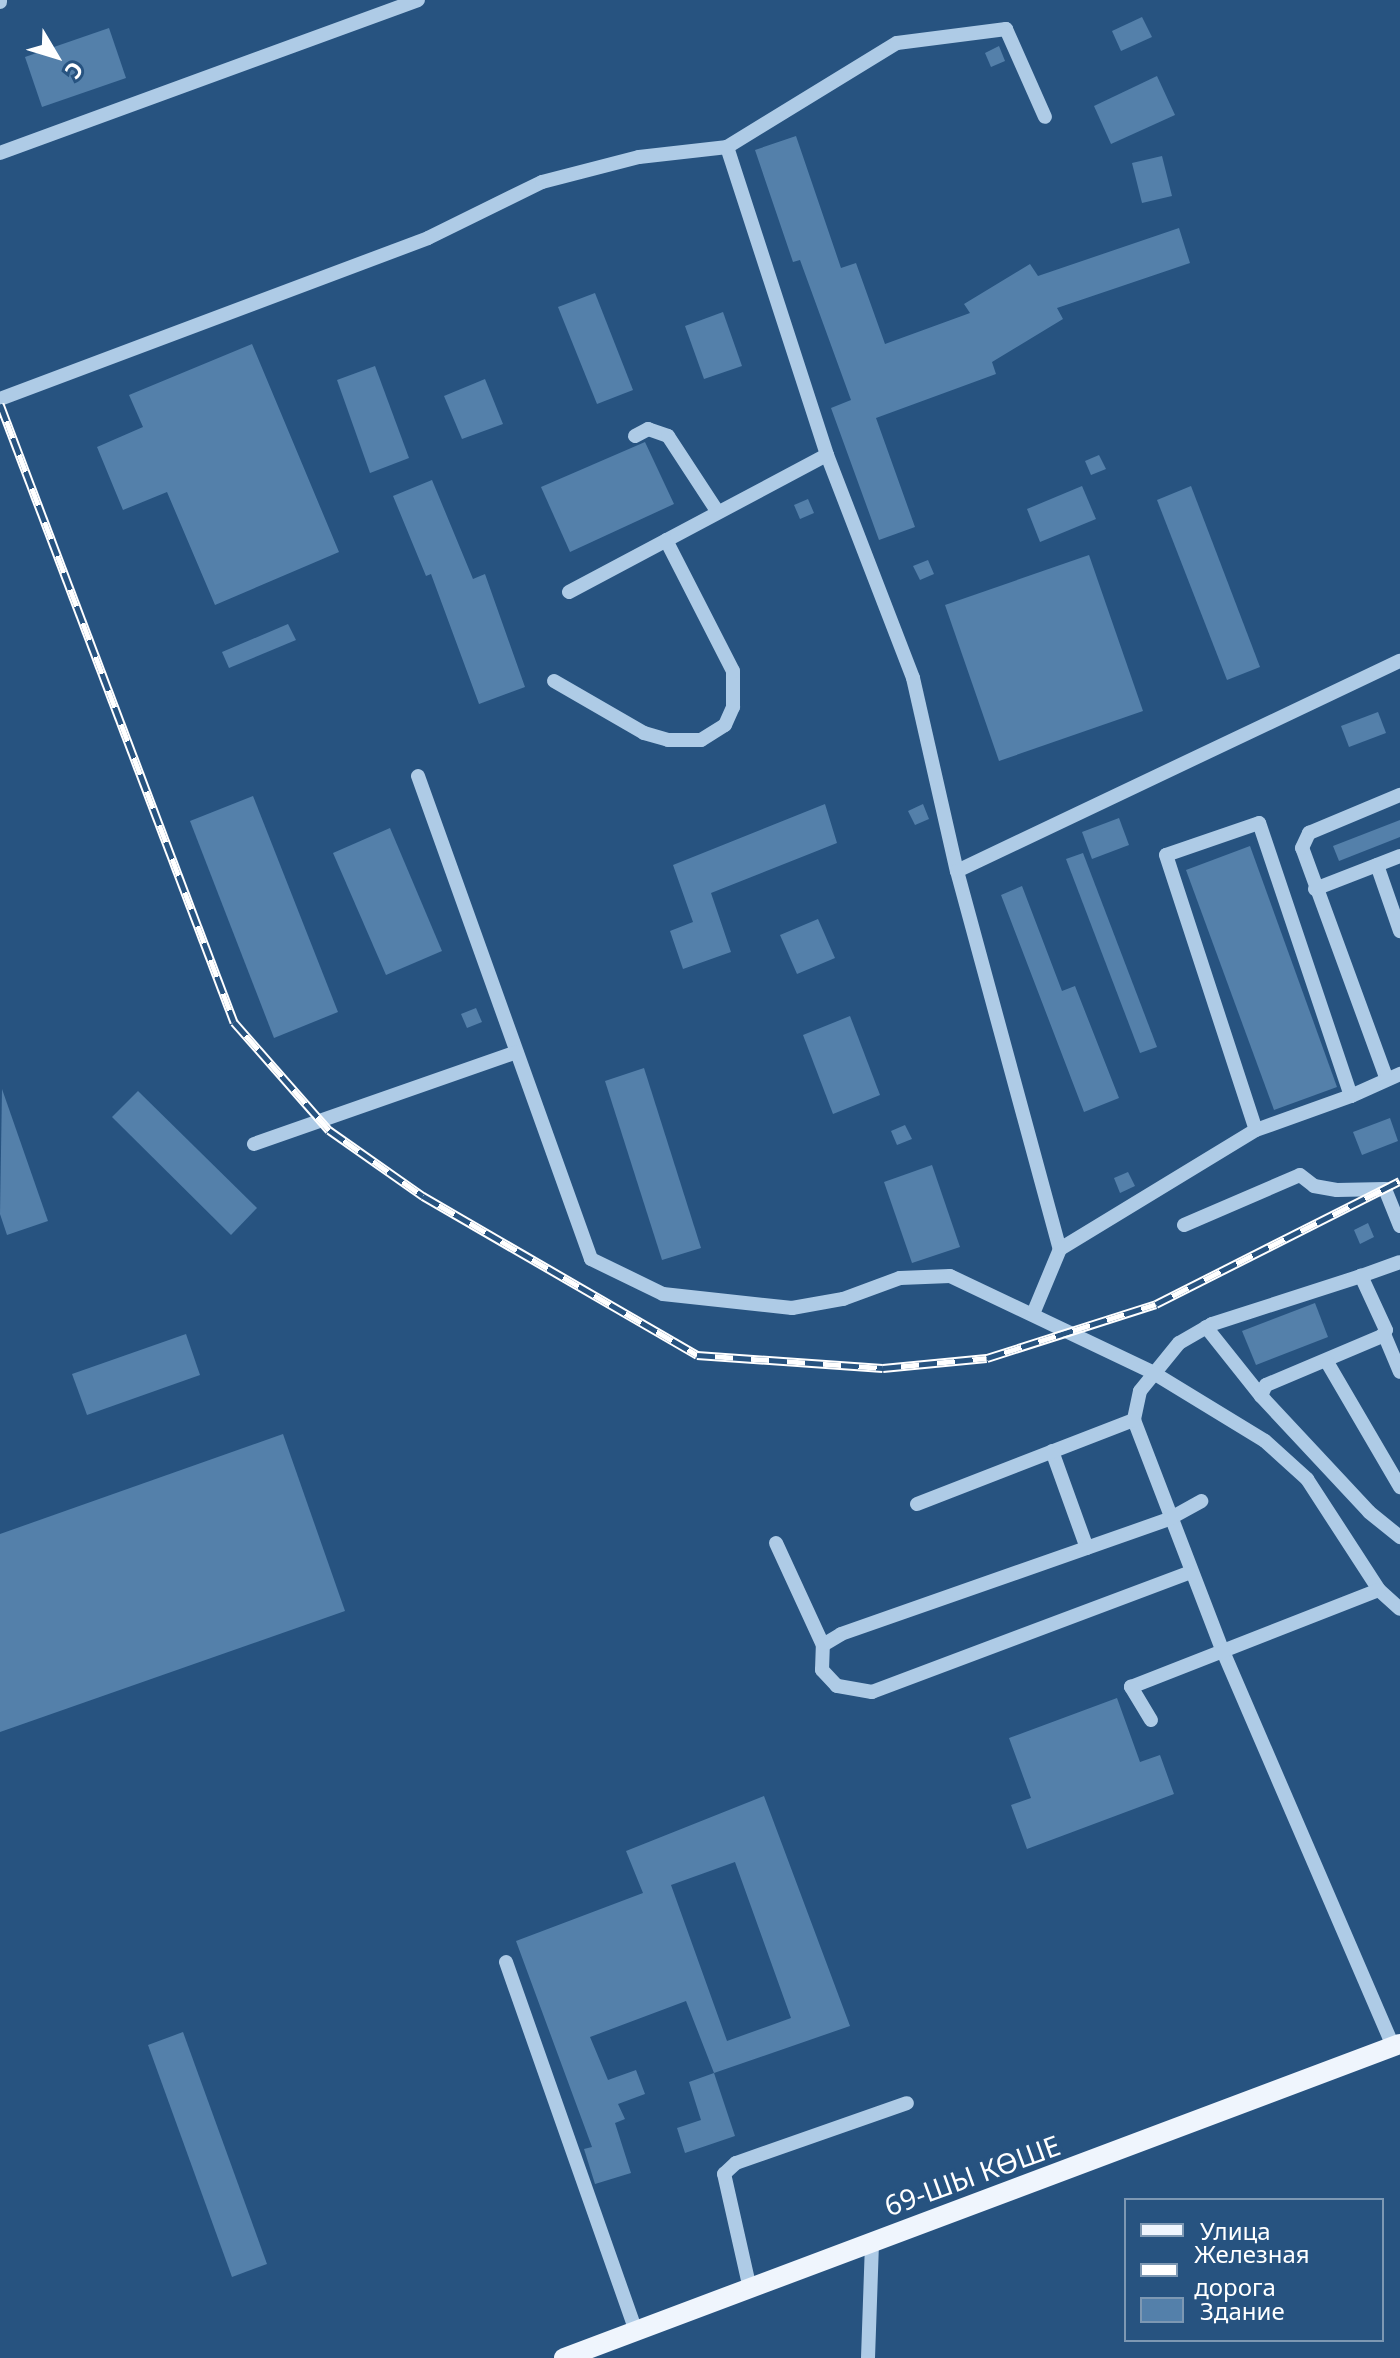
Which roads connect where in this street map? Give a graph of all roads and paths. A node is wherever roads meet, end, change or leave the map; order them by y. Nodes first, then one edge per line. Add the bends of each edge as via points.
1 (418, 0) edge
2 (1045, 117) dead end
3 (727, 147) junction
4 (0, 153) edge
5 (0, 399) edge
6 (635, 436) dead end
7 (827, 455) junction
8 (717, 511) junction
9 (666, 540) junction
10 (569, 592) dead end
11 (1400, 661) edge
12 (554, 681) dead end
13 (418, 776) dead end
14 (1400, 795) edge
15 (1400, 856) edge
16 (1377, 865) junction
17 (957, 871) junction
18 (1315, 889) junction
19 (1400, 931) edge
20 (516, 1052) junction
21 (1393, 1076) edge
22 (1351, 1096) junction
23 (1256, 1130) junction
24 (254, 1144) dead end
25 (1184, 1225) dead end
26 (1400, 1226) edge
27 (1060, 1249) junction
28 (1400, 1262) edge
29 (1361, 1276) junction
30 (1033, 1314) junction
31 (1206, 1327) junction
32 (1384, 1334) junction
33 (1327, 1362) junction
34 (1152, 1372) junction
35 (1400, 1372) edge
36 (1261, 1396) junction
37 (1134, 1420) junction
38 (1052, 1451) junction
39 (1400, 1487) edge
40 (1201, 1501) dead end
41 (917, 1504) dead end
42 (1169, 1519) junction
43 (1400, 1537) edge
44 (776, 1543) dead end
45 (1087, 1548) junction
46 (1191, 1572) junction
47 (1379, 1590) junction
48 (1400, 1609) edge
49 (823, 1645) junction
50 (1222, 1649) junction
51 (1151, 1720) dead end
52 (506, 1962) dead end
53 (1396, 2046) edge
54 (907, 2103) dead end
55 (872, 2242) junction
56 (750, 2289) junction
57 (636, 2331) junction
58 (592, 2353) edge
59 (564, 2358) edge
60 (868, 2358) edge

1 - 4 lane
2 - 3 lane via 1006,29 897,43
3 - 5 lane via 639,157 542,182 428,238
3 - 7 lane
6 - 8 lane via 648,429 668,436
7 - 8 lane
7 - 17 lane via 913,678
8 - 9 lane
9 - 10 lane
9 - 12 lane via 733,671 733,707 725,725 701,740 668,740 644,733
11 - 17 lane
13 - 20 lane
14 - 18 lane via 1309,833 1302,848
15 - 16 lane
16 - 18 lane
16 - 19 lane
17 - 27 lane
18 - 21 lane
20 - 24 lane
20 - 30 lane via 591,1259 624,1276 663,1294 792,1308 843,1299 900,1278 950,1276
21 - 22 lane
22 - 23 lane
22 - 23 lane via 1259,823 1179,850 1166,855
23 - 27 lane
25 - 26 lane via 1300,1175 1314,1186 1337,1190 1385,1189
27 - 30 lane
28 - 29 lane
29 - 31 lane
29 - 32 lane
30 - 34 lane
31 - 34 lane via 1179,1343
31 - 36 lane
32 - 33 lane
32 - 35 lane
33 - 36 lane via 1266,1385
33 - 39 lane
34 - 37 lane via 1140,1391
34 - 47 lane via 1265,1441 1307,1479
36 - 43 lane via 1369,1512
37 - 38 lane
37 - 42 lane
38 - 41 lane
38 - 45 lane
40 - 42 lane
42 - 45 lane
42 - 46 lane
44 - 49 lane
45 - 49 lane via 841,1634
46 - 49 lane via 872,1692 831,1683 822,1670
46 - 50 lane
47 - 48 lane
47 - 50 lane
50 - 51 lane via 1131,1687
50 - 53 lane
52 - 57 lane
53 - 55 main road, 69-ШЫ КӨШЕ
54 - 56 lane via 729,2167 723,2179
55 - 56 main road, 69-ШЫ КӨШЕ
55 - 60 lane
56 - 57 main road, 69-ШЫ КӨШЕ
57 - 58 main road, 69-ШЫ КӨШЕ
58 - 59 main road, 69-ШЫ КӨШЕ

